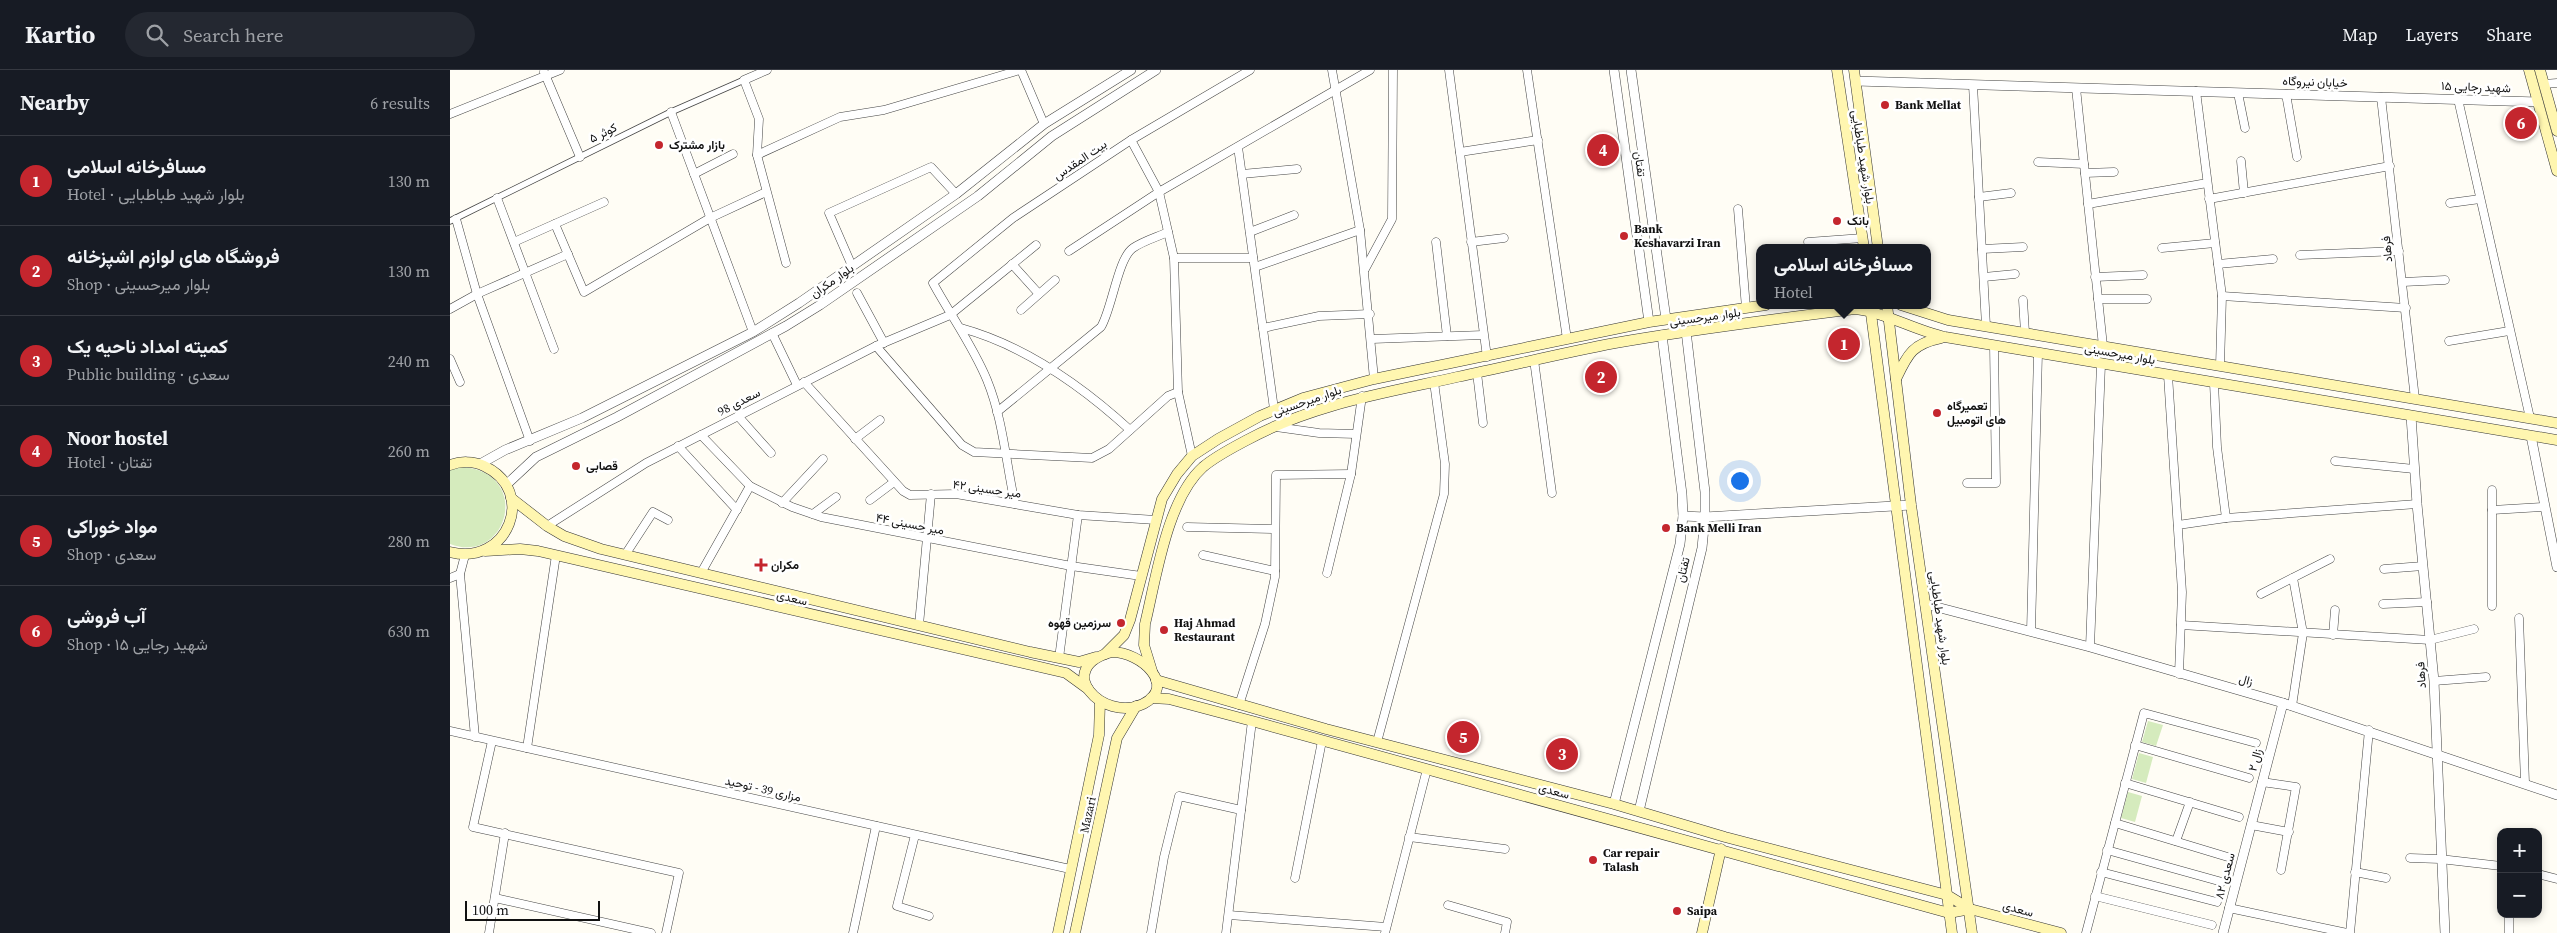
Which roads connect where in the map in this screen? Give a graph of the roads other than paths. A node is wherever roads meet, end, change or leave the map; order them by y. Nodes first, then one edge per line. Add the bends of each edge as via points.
1 (560, 70) edge
2 (767, 70) edge
3 (1020, 70) edge
4 (1131, 70) edge
5 (1156, 70) edge
6 (1250, 70) edge
7 (1332, 70) edge
8 (1370, 70) edge
9 (1393, 70) edge
10 (1449, 70) edge
11 (1527, 70) edge
12 (1614, 70) edge
13 (1631, 70) edge
14 (1837, 70) edge
15 (1854, 70) edge
16 (2529, 70) edge
17 (2540, 70) edge
18 (544, 72) edge
19 (744, 80) junction
20 (1856, 81) junction
21 (2557, 83) edge
22 (2544, 84) junction
23 (1973, 85) junction
24 (2076, 88) junction
25 (1336, 90) junction
26 (2196, 91) junction
27 (2238, 93) junction
28 (2286, 94) junction
29 (2381, 97) junction
30 (2413, 98) joint
31 (2458, 99) junction
32 (2538, 102) junction
33 (671, 112) junction
34 (450, 114) edge
35 (1044, 124) junction
36 (2245, 128) dead end
37 (2557, 131) edge
38 (1131, 140) junction
39 (1538, 140) junction
40 (1238, 147) junction
41 (1460, 152) junction
42 (733, 154) dead end
43 (756, 155) junction
44 (580, 157) junction
45 (2297, 157) dead end
46 (2241, 161) dead end
47 (2038, 162) dead end
48 (2084, 164) junction
49 (2390, 166) junction
50 (1297, 169) dead end
51 (2557, 170) edge
52 (2114, 172) dead end
53 (2084, 173) junction
54 (694, 174) junction
55 (1242, 174) junction
56 (2207, 183) junction
57 (766, 192) junction
58 (1160, 192) junction
59 (2011, 193) dead end
60 (2244, 193) junction
61 (956, 194) junction
62 (1979, 197) junction
63 (498, 198) junction
64 (2209, 199) junction
65 (2480, 199) junction
66 (604, 202) dead end
67 (2450, 203) dead end
68 (2088, 204) junction
69 (1738, 209) dead end
70 (1294, 215) dead end
71 (710, 218) junction
72 (453, 220) edge
73 (555, 224) junction
74 (1360, 230) junction
75 (1168, 232) junction
76 (1250, 232) junction
77 (1504, 238) dead end
78 (514, 242) junction
79 (1436, 242) dead end
80 (1471, 242) junction
81 (1808, 242) dead end
82 (1863, 243) edge
83 (2215, 243) junction
84 (1036, 244) dead end
85 (1877, 244) edge
86 (2022, 247) dead end
87 (2162, 248) dead end
88 (1982, 249) junction
89 (1069, 251) dead end
90 (2399, 251) junction
91 (568, 254) junction
92 (2300, 255) dead end
93 (1174, 258) junction
94 (2273, 259) dead end
95 (786, 262) dead end
96 (1254, 263) junction
97 (1012, 264) junction
98 (2218, 264) junction
99 (852, 266) junction
100 (1365, 269) junction
101 (525, 274) junction
102 (2014, 274) dead end
103 (2143, 275) dead end
104 (1984, 277) junction
105 (2095, 277) junction
106 (1055, 280) dead end
107 (2445, 280) dead end
108 (2403, 282) junction
109 (477, 294) junction
110 (857, 294) dead end
111 (1039, 294) junction
112 (2222, 296) junction
113 (2147, 299) dead end
114 (2023, 300) dead end
115 (2098, 300) junction
116 (1756, 306) edge
117 (1746, 308) junction
118 (2406, 308) junction
119 (450, 309) edge
120 (1771, 309) edge
121 (1855, 309) edge
122 (1870, 309) edge
123 (1872, 309) edge
124 (1888, 309) edge
125 (1910, 309) edge
126 (1021, 310) dead end
127 (1370, 314) junction
128 (1922, 314) junction
129 (950, 315) junction
130 (1889, 318) junction
131 (1666, 319) junction
132 (1773, 320) junction
133 (1649, 322) junction
134 (1986, 326) junction
135 (961, 328) junction
136 (1263, 328) junction
137 (2509, 330) junction
138 (753, 332) junction
139 (1686, 332) junction
140 (1921, 332) junction
141 (772, 333) junction
142 (2025, 333) junction
143 (1483, 335) junction
144 (1662, 335) junction
145 (1447, 336) junction
146 (1945, 337) junction
147 (1372, 339) junction
148 (1567, 339) junction
149 (2449, 341) dead end
150 (880, 344) junction
151 (1994, 345) junction
152 (2103, 346) junction
153 (554, 349) dead end
154 (2038, 353) junction
155 (1487, 357) junction
156 (1534, 360) junction
157 (451, 363) edge
158 (2101, 364) junction
159 (2220, 366) junction
160 (1050, 370) junction
161 (1477, 373) junction
162 (2168, 375) junction
163 (1374, 379) junction
164 (1896, 380) junction
165 (460, 382) dead end
166 (1434, 382) junction
167 (2214, 383) junction
168 (2324, 383) junction
169 (800, 384) junction
170 (1178, 392) junction
171 (1362, 396) junction
172 (2415, 399) junction
173 (2320, 400) junction
174 (1274, 409) junction
175 (997, 412) junction
176 (738, 416) junction
177 (2412, 416) junction
178 (2530, 418) junction
179 (880, 420) dead end
180 (1483, 423) dead end
181 (2557, 423) edge
182 (1274, 426) junction
183 (1130, 430) junction
184 (1356, 434) junction
185 (701, 435) junction
186 (2531, 436) junction
187 (855, 439) junction
188 (2557, 440) edge
189 (530, 442) junction
190 (678, 446) junction
191 (771, 453) dead end
192 (1004, 455) junction
193 (1192, 456) junction
194 (823, 459) dead end
195 (2335, 462) dead end
196 (480, 464) junction
197 (450, 465) edge
198 (2414, 469) junction
199 (1352, 474) junction
200 (894, 482) junction
201 (1967, 483) dead end
202 (506, 485) junction
203 (750, 486) junction
204 (2492, 490) dead end
205 (1552, 493) dead end
206 (931, 494) junction
207 (836, 497) dead end
208 (511, 498) junction
209 (870, 500) dead end
210 (782, 503) junction
211 (1015, 504) junction
212 (2417, 504) junction
213 (1897, 505) junction
214 (1911, 505) junction
215 (2544, 507) junction
216 (737, 510) junction
217 (2492, 510) junction
218 (813, 514) junction
219 (1078, 515) junction
220 (1683, 516) junction
221 (1706, 517) junction
222 (2226, 518) junction
223 (668, 520) dead end
224 (1156, 520) junction
225 (2178, 525) junction
226 (547, 526) junction
227 (1187, 527) dead end
228 (1275, 529) junction
229 (927, 539) junction
230 (485, 551) junction
231 (450, 552) edge
232 (465, 555) junction
233 (556, 555) junction
234 (624, 555) junction
235 (1203, 555) dead end
236 (2330, 559) dead end
237 (1071, 566) junction
238 (2423, 566) junction
239 (2557, 567) edge
240 (2384, 569) dead end
241 (1275, 571) junction
242 (701, 573) junction
243 (1327, 573) dead end
244 (460, 574) junction
245 (1141, 576) junction
246 (450, 578) edge
247 (2292, 578) junction
248 (2261, 594) dead end
249 (2427, 602) junction
250 (1925, 604) junction
251 (2383, 604) dead end
252 (2492, 606) dead end
253 (2335, 610) dead end
254 (2519, 618) dead end
255 (919, 625) junction
256 (2181, 625) junction
257 (2474, 629) dead end
258 (2031, 631) junction
259 (2303, 633) junction
260 (2332, 635) junction
261 (2430, 640) junction
262 (2090, 647) junction
263 (1101, 656) junction
264 (1059, 658) junction
265 (2179, 674) junction
266 (1154, 675) junction
267 (2486, 677) dead end
268 (2434, 681) junction
269 (1088, 689) junction
270 (1152, 698) junction
271 (1100, 701) junction
272 (2287, 704) junction
273 (1239, 705) junction
274 (1136, 706) junction
275 (1252, 721) junction
276 (2368, 730) junction
277 (450, 731) edge
278 (475, 737) junction
279 (492, 741) junction
280 (1322, 741) junction
281 (1376, 742) junction
282 (2135, 744) junction
283 (2256, 744) dead end
284 (527, 748) junction
285 (2436, 752) junction
286 (1426, 769) junction
287 (2248, 778) dead end
288 (2262, 782) junction
289 (2125, 783) junction
290 (2524, 783) junction
291 (2557, 795) edge
292 (2190, 802) junction
293 (1614, 804) junction
294 (1241, 810) junction
295 (1639, 811) junction
296 (2238, 817) dead end
297 (2115, 823) junction
298 (2251, 825) junction
299 (876, 826) junction
300 (2289, 832) junction
301 (505, 833) junction
302 (915, 835) junction
303 (1409, 837) junction
304 (2176, 841) junction
305 (1505, 849) dead end
306 (1721, 849) junction
307 (2107, 850) junction
308 (2231, 858) dead end
309 (2410, 858) dead end
310 (2440, 859) junction
311 (2497, 866) edge
312 (1070, 870) junction
313 (2281, 870) dead end
314 (2102, 872) junction
315 (2355, 872) junction
316 (2542, 875) edge
317 (1295, 878) dead end
318 (2386, 878) dead end
319 (2557, 879) edge
320 (2222, 882) dead end
321 (1947, 895) junction
322 (2095, 896) junction
323 (495, 898) junction
324 (2217, 902) dead end
325 (1448, 905) dead end
326 (2229, 908) junction
327 (1970, 909) junction
328 (1949, 913) junction
329 (1229, 915) junction
330 (929, 916) dead end
331 (2509, 918) edge
332 (2212, 925) dead end
333 (1385, 930) edge
334 (490, 933) edge
335 (651, 933) edge
336 (666, 933) edge
337 (853, 933) edge
338 (1058, 933) edge
339 (1075, 933) edge
340 (1151, 933) edge
341 (1226, 933) edge
342 (1505, 933) edge
343 (1702, 933) edge
344 (1952, 933) edge
345 (1972, 933) edge
346 (2060, 933) edge
347 (2086, 933) edge
348 (2223, 933) edge
349 (2348, 933) edge
350 (2445, 933) edge
351 (2509, 933) edge

1 - 18 street
2 - 19 street, کوثر ۵
3 - 35 street
3 - 43 street via 884,110 840,117
4 - 35 street, بلوار مکران
5 - 141 street, بلوار مکران via 1052,136 978,196 820,305
6 - 38 street, بیت المقدس
7 - 25 street
8 - 25 street
9 - 100 street via 1392,219
10 - 41 street
11 - 39 street
12 - 133 street, تفتان
13 - 131 street, تفتان
14 - 82 main road, بلوار شهید طباطبایی
15 - 20 main road, بلوار شهید طباطبایی
16 - 32 main road
17 - 22 main road
18 - 34 street
18 - 44 street
19 - 33 street, کوثر ۵
19 - 43 street via 759,119
20 - 23 street, خیابان نیروگاه
20 - 85 main road, بلوار شهید طباطبایی
21 - 22 street
22 - 37 main road
23 - 24 street, خیابان نیروگاه
23 - 62 street
24 - 26 street, خیابان نیروگاه
24 - 48 street
25 - 40 street
25 - 74 street
26 - 27 street, خیابان نیروگاه
26 - 56 street
27 - 28 street, خیابان نیروگاه
27 - 36 street
28 - 29 street, خیابان نیروگاه
28 - 45 street
29 - 30 street, خیابان نیروگاه
29 - 49 street, فرهاد
30 - 31 street, شهید رجایی ۱۵
31 - 32 street, شهید رجایی ۱۵
31 - 65 street
32 - 51 main road
33 - 44 street, کوثر ۵
33 - 54 street
35 - 61 street, بلوار مکران
38 - 58 street
38 - 129 street, بیت المقدس via 1013,218 933,283
39 - 41 street
39 - 148 street
40 - 55 street
40 - 58 street
41 - 80 street
42 - 54 street
43 - 57 street
44 - 63 street, کوثر ۵
46 - 60 street
47 - 48 street
48 - 53 street
49 - 60 street
49 - 90 street, فرهاد
50 - 55 street
52 - 53 street
53 - 68 street
54 - 71 street
55 - 76 street
56 - 64 street
56 - 68 street
57 - 71 street
57 - 95 street
58 - 75 street
58 - 89 street
59 - 62 street
60 - 64 street
61 - 99 street, بلوار مکران
61 - 99 street via 931,167 829,213
62 - 88 street
63 - 72 street, کوثر ۵
63 - 78 street
64 - 83 street
65 - 67 street
65 - 137 street
66 - 73 street
68 - 105 street
69 - 117 street
70 - 76 street
71 - 91 street via 584,292
71 - 138 street
72 - 109 street
73 - 78 street
73 - 91 street
74 - 96 street
74 - 100 street
75 - 93 street
75 - 160 street via 1131,249 1122,264 1108,316 1101,327
76 - 96 street
77 - 80 street
78 - 101 street
79 - 145 street
80 - 143 street
81 - 82 street
83 - 87 street
83 - 98 street
84 - 97 street, سعدی 98
86 - 88 street
88 - 104 street
90 - 92 street
90 - 108 street, فرهاد
91 - 101 street
93 - 96 street
93 - 170 street
94 - 98 street
96 - 136 street
97 - 111 street
97 - 129 street, سعدی 98
98 - 112 street
99 - 138 street, بلوار مکران
100 - 127 street
101 - 109 street
101 - 153 street
102 - 104 street
103 - 105 street
104 - 134 street
105 - 115 street
106 - 111 street
107 - 108 street
108 - 118 street, فرهاد
109 - 119 street
109 - 189 street
110 - 150 street
111 - 126 street
112 - 118 street
112 - 159 street
113 - 115 street
114 - 142 street
115 - 152 street
116 - 117 main road, بلوار میرحسینی
117 - 131 main road, بلوار میرحسینی
118 - 172 street, فرهاد
120 - 132 main road
121 - 132 main road, بلوار میرحسینی
122 - 213 main road
123 - 130 main road, بلوار میرحسینی
124 - 130 main road, بلوار شهید طباطبایی
125 - 128 main road, بلوار میرحسینی
127 - 136 street via 1319,316
127 - 147 street
128 - 134 main road, بلوار میرحسینی
128 - 140 main road via 1916,320
129 - 135 street
129 - 150 street, سعدی 98
130 - 140 main road, بلوار میرحسینی
130 - 164 main road, بلوار شهید طباطبایی
131 - 133 main road, بلوار میرحسینی
132 - 139 main road, بلوار میرحسینی
133 - 148 main road, بلوار میرحسینی
134 - 142 main road, بلوار میرحسینی
135 - 160 street via 991,336
135 - 175 street via 987,379
136 - 174 street
137 - 149 street
137 - 178 street
138 - 189 street, بلوار مکران
139 - 144 main road, بلوار میرحسینی
139 - 221 street, تفتان
140 - 146 main road, بلوار میرحسینی
141 - 169 street, میر حسینی ۴۲
141 - 202 street, بلوار مکران via 536,457
142 - 152 main road, بلوار میرحسینی
143 - 145 street
143 - 155 street
144 - 156 main road, بلوار میرحسینی
144 - 220 street, تفتان
145 - 147 street
146 - 151 main road, بلوار میرحسینی
146 - 164 main road via 1918,345 1906,358
147 - 163 street
148 - 155 main road, بلوار میرحسینی
150 - 169 street, سعدی 98
150 - 192 street via 967,449
151 - 154 main road, بلوار میرحسینی
151 - 201 street via 1996,483
152 - 159 main road, بلوار میرحسینی
154 - 158 main road, بلوار میرحسینی
154 - 258 street
155 - 163 main road, بلوار میرحسینی
156 - 161 main road, بلوار میرحسینی
156 - 205 street
157 - 165 street
158 - 162 main road, بلوار میرحسینی
158 - 262 street
159 - 168 main road, بلوار میرحسینی
160 - 175 street
160 - 183 street via 1099,401
161 - 166 main road, بلوار میرحسینی
161 - 180 street
162 - 167 main road, بلوار میرحسینی
162 - 225 street
163 - 174 main road, بلوار میرحسینی
164 - 214 main road, بلوار شهید طباطبایی
166 - 171 main road, بلوار میرحسینی
166 - 281 street via 1445,464 1444,494
167 - 173 main road, بلوار میرحسینی
167 - 222 street via 2217,447
168 - 172 main road, بلوار میرحسینی
168 - 173 main road
169 - 176 street, سعدی 98
169 - 187 street, میر حسینی ۴۲
170 - 183 street via 1168,396
170 - 193 street
171 - 182 main road, بلوار میرحسینی
171 - 184 street
172 - 178 main road, بلوار میرحسینی
173 - 177 main road, بلوار میرحسینی
174 - 193 main road, بلوار میرحسینی
175 - 192 street
176 - 185 street, سعدی 98
176 - 191 street
177 - 186 main road, بلوار میرحسینی
177 - 198 street, فرهاد
178 - 181 main road, بلوار میرحسینی
179 - 187 street
182 - 184 street via 1319,433
182 - 266 main road, بلوار میرحسینی via 1203,468 1176,505 1145,624 1144,645
183 - 192 street via 1109,449 1092,458
184 - 199 street
185 - 190 street, سعدی 98
185 - 203 street, میر حسینی ۴۴
186 - 188 main road, بلوار میرحسینی
186 - 215 street
187 - 200 street, میر حسینی ۴۲
189 - 196 street, بلوار مکران via 505,450
190 - 216 street
190 - 226 street, سعدی 98
192 - 211 street
193 - 224 main road, بلوار میرحسینی via 1162,499
194 - 210 street
195 - 198 street
196 - 197 main road
196 - 202 main road via 491,469
198 - 212 street, فرهاد
199 - 228 street via 1276,475
199 - 243 street
200 - 206 street, میر حسینی ۴۲ via 910,495
200 - 209 street
202 - 208 main road
203 - 210 street, میر حسینی ۴۴
203 - 216 street
204 - 217 street
206 - 211 street, میر حسینی ۴۲ via 956,494
206 - 229 street
207 - 218 street
208 - 226 main road, سعدی
208 - 230 main road via 512,511 507,529
210 - 218 street, میر حسینی ۴۴
211 - 219 street, میر حسینی ۴۲
212 - 222 street
212 - 238 street, فرهاد
213 - 214 street
213 - 221 street
213 - 321 main road
214 - 250 main road, بلوار شهید طباطبایی
215 - 217 street
215 - 239 street
216 - 242 street
217 - 252 street
218 - 229 street, میر حسینی ۴۴ via 846,524
219 - 224 street, میر حسینی ۴۲
219 - 237 street
220 - 221 street
220 - 293 street, تفتان via 1680,544
221 - 295 street, تفتان via 1702,548
222 - 225 street
223 - 234 street via 653,512
224 - 245 main road, بلوار میرحسینی
225 - 256 street
226 - 234 main road, سعدی via 564,536
227 - 228 street
228 - 241 street
229 - 237 street, میر حسینی ۴۴
229 - 255 street
230 - 232 main road, سعدی
230 - 233 main road, سعدی via 520,548
231 - 232 main road
232 - 244 street
233 - 269 main road, سعدی via 1066,673
233 - 284 street
234 - 242 main road, سعدی
235 - 241 street
236 - 247 street
237 - 245 street, میر حسینی ۴۴
237 - 264 street
238 - 240 street
238 - 249 street, فرهاد
241 - 273 street via 1264,624
242 - 255 main road, سعدی
244 - 246 street
244 - 278 street
245 - 263 main road, بلوار میرحسینی via 1124,635
247 - 248 street
247 - 259 street
249 - 251 street
249 - 261 street, فرهاد
250 - 258 street, زال
250 - 327 main road, بلوار شهید طباطبایی
253 - 260 street
254 - 290 street
255 - 264 main road, سعدی
256 - 259 street
256 - 265 street
257 - 261 street
258 - 262 street, زال
259 - 260 street
259 - 272 street
260 - 261 street
261 - 268 street, فرهاد
262 - 265 street, زال
263 - 264 main road, سعدی via 1079,662
263 - 266 main road via 1127,653 1140,659
263 - 269 main road via 1089,663 1084,671
265 - 272 street, زال
266 - 270 main road via 1156,689
266 - 273 main road, سعدی
267 - 268 street
268 - 285 street, فرهاد
269 - 271 main road
270 - 274 main road
270 - 275 main road, سعدی via 1168,699
271 - 274 main road via 1113,707
271 - 312 main road, Mazari via 1099,735
272 - 276 street, زال
272 - 288 street, زال ۲
273 - 281 main road, سعدی
274 - 339 main road, Mazari via 1117,738
275 - 280 main road, سعدی
275 - 294 street
276 - 285 street, زال
276 - 315 street
277 - 278 street, مزاری 39 - توحید
278 - 279 street, مزاری 39 - توحید
279 - 284 street, مزاری 39 - توحید
279 - 301 street via 473,826
280 - 286 main road, سعدی
280 - 317 street
281 - 293 main road, سعدی
282 - 283 street via 2144,713
282 - 287 street
282 - 289 street
284 - 299 street, مزاری 39 - توحید
285 - 290 street, زال
285 - 310 street, فرهاد
286 - 303 street
286 - 306 main road, سعدی
288 - 298 street, زال ۲
288 - 300 street via 2296,787
289 - 292 street
289 - 297 street
290 - 291 street, زال
292 - 296 street
292 - 304 street
293 - 295 main road, سعدی
294 - 329 street
294 - 340 street via 1180,796 1164,856
295 - 321 main road, سعدی
297 - 304 street
297 - 307 street
298 - 300 street
298 - 326 street, سعدی ۸۲
299 - 302 street, مزاری 39 - توحید
299 - 337 street
300 - 313 street
301 - 323 street
301 - 336 street via 679,873
302 - 312 street, مزاری 39 - توحید
302 - 330 street via 897,906
303 - 305 street
303 - 333 street
304 - 308 street
306 - 328 main road, سعدی
306 - 343 main road
307 - 314 street
307 - 320 street
309 - 310 street
310 - 311 street
310 - 350 street, فرهاد
312 - 338 main road, Mazari
314 - 322 street
314 - 324 street
315 - 318 street
315 - 349 street
316 - 319 street
321 - 327 main road, سعدی
321 - 328 main road
322 - 332 street
322 - 347 street
323 - 334 street
323 - 335 street
325 - 342 street via 1507,922
326 - 348 street, سعدی ۸۲
326 - 349 street
327 - 328 main road
327 - 345 main road, بلوار شهید طباطبایی
327 - 346 main road, سعدی
328 - 344 main road
329 - 333 street
329 - 341 street
331 - 351 street

